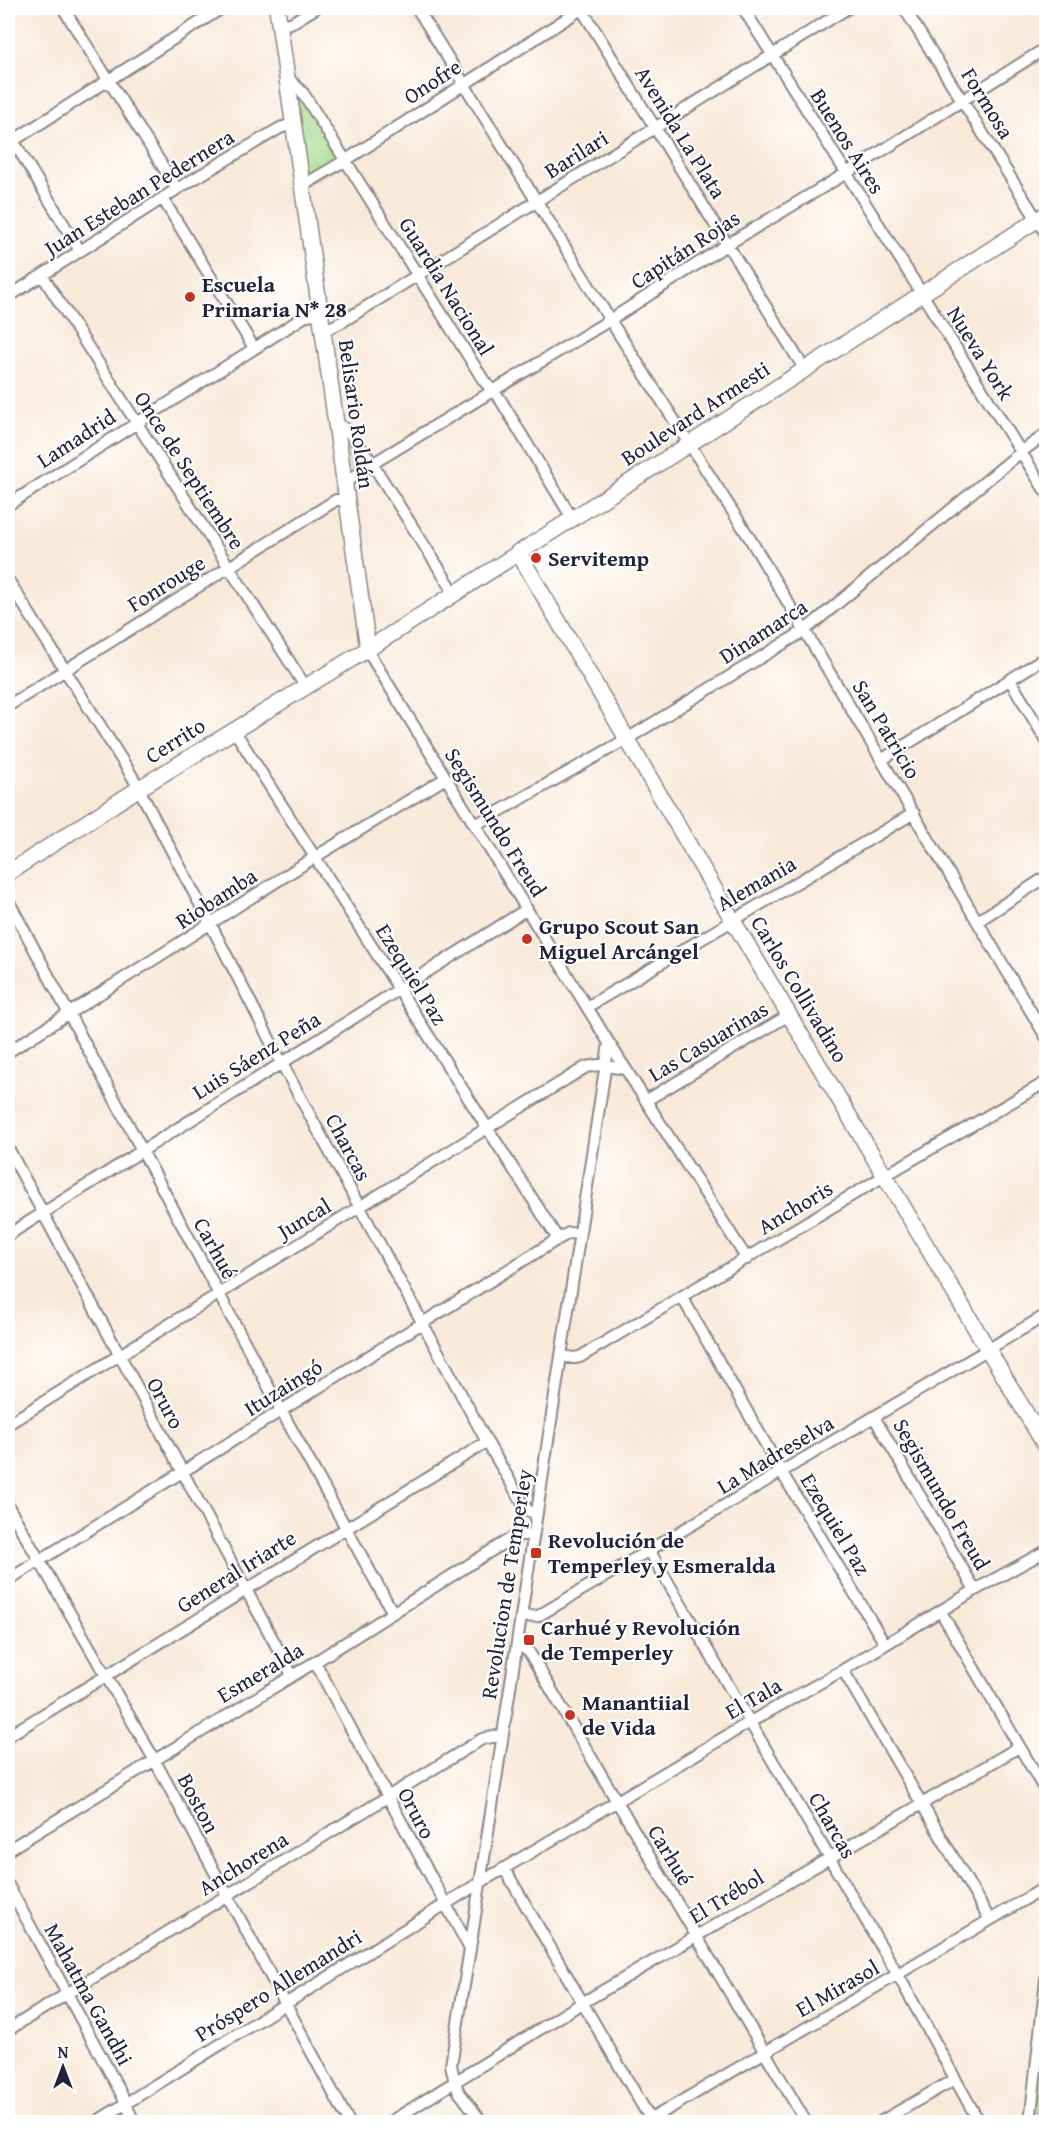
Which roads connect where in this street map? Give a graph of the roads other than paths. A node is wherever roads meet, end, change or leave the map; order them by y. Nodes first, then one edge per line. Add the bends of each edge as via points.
1 (63, 8) edge
2 (222, 8) edge
3 (277, 8) edge
4 (316, 8) edge
5 (417, 8) edge
6 (582, 8) edge
7 (743, 8) edge
8 (848, 8) edge
9 (904, 8) edge
10 (280, 26) junction
11 (1047, 48) edge
12 (772, 55) junction
13 (287, 76) junction
14 (109, 79) junction
15 (464, 83) junction
16 (963, 99) junction
17 (293, 124) junction
18 (655, 128) junction
19 (9, 139) edge
20 (346, 160) junction
21 (845, 174) junction
22 (302, 186) junction
23 (177, 189) junction
24 (163, 199) junction
25 (536, 202) junction
26 (1042, 217) edge
27 (1047, 234) edge
28 (728, 244) junction
29 (80, 251) junction
30 (42, 275) junction
31 (417, 275) junction
32 (921, 295) junction
33 (8, 297) edge
34 (320, 313) junction
35 (610, 320) junction
36 (323, 331) junction
37 (254, 348) junction
38 (805, 370) junction
39 (492, 391) junction
40 (137, 423) junction
41 (336, 423) junction
42 (1047, 434) edge
43 (691, 443) junction
44 (1021, 452) junction
45 (372, 464) junction
46 (345, 483) junction
47 (1047, 492) edge
48 (347, 500) junction
49 (8, 505) edge
50 (572, 518) junction
51 (518, 552) junction
52 (229, 567) junction
53 (8, 580) edge
54 (454, 592) junction
55 (804, 631) junction
56 (368, 649) junction
57 (1047, 657) edge
58 (64, 670) junction
59 (1010, 680) junction
60 (305, 686) junction
61 (8, 706) edge
62 (234, 730) junction
63 (627, 739) junction
64 (1047, 740) edge
65 (883, 759) junction
66 (446, 778) junction
67 (138, 789) junction
68 (914, 813) junction
69 (475, 825) junction
70 (315, 857) junction
71 (8, 873) edge
72 (1047, 877) edge
73 (8, 900) edge
74 (527, 909) junction
75 (732, 919) junction
76 (978, 921) junction
77 (211, 925) junction
78 (398, 988) junction
79 (587, 1006) junction
80 (68, 1014) junction
81 (789, 1015) junction
82 (1047, 1037) edge
83 (609, 1042) junction
84 (8, 1052) edge
85 (281, 1062) junction
86 (605, 1065) junction
87 (626, 1069) junction
88 (1047, 1082) edge
89 (646, 1100) junction
90 (487, 1129) junction
91 (8, 1149) edge
92 (141, 1151) junction
93 (886, 1175) junction
94 (359, 1207) junction
95 (42, 1213) junction
96 (579, 1234) junction
97 (8, 1235) edge
98 (558, 1239) junction
99 (747, 1259) junction
100 (219, 1293) junction
101 (682, 1297) junction
102 (1047, 1315) edge
103 (422, 1323) junction
104 (988, 1349) junction
105 (118, 1356) junction
106 (561, 1356) junction
107 (282, 1412) junction
108 (874, 1417) junction
109 (8, 1424) edge
110 (487, 1442) junction
111 (1047, 1447) edge
112 (181, 1472) junction
113 (783, 1473) junction
114 (8, 1506) edge
115 (537, 1514) junction
116 (344, 1527) junction
117 (533, 1537) junction
118 (649, 1550) junction
119 (1047, 1551) edge
120 (39, 1560) junction
121 (8, 1580) edge
122 (244, 1589) junction
123 (975, 1590) junction
124 (941, 1612) junction
125 (393, 1613) junction
126 (521, 1617) junction
127 (517, 1643) junction
128 (885, 1644) junction
129 (315, 1662) junction
130 (843, 1670) junction
131 (106, 1675) junction
132 (292, 1675) junction
133 (750, 1722) junction
134 (502, 1735) junction
135 (8, 1736) edge
136 (1019, 1747) junction
137 (154, 1759) junction
138 (1047, 1792) edge
139 (386, 1797) junction
140 (616, 1801) junction
141 (920, 1804) junction
142 (8, 1850) edge
143 (829, 1857) junction
144 (504, 1868) junction
145 (481, 1882) junction
146 (8, 1885) edge
147 (1047, 1887) edge
148 (226, 1896) junction
149 (444, 1904) junction
150 (990, 1920) junction
151 (697, 1937) junction
152 (470, 1949) junction
153 (898, 1975) junction
154 (1047, 1979) edge
155 (67, 1994) junction
156 (285, 2003) junction
157 (582, 2003) junction
158 (8, 2030) edge
159 (765, 2052) junction
160 (955, 2079) junction
161 (455, 2083) junction
162 (126, 2104) junction
163 (96, 2122) edge
164 (134, 2122) edge
165 (349, 2122) edge
166 (390, 2122) edge
167 (482, 2122) edge
168 (650, 2122) edge
169 (806, 2122) edge
170 (880, 2122) edge
171 (979, 2122) edge
172 (1030, 2122) edge

1 - 14 street
2 - 14 street
3 - 10 street, Belisario Roldán
4 - 10 street
5 - 15 street, San Patricio
6 - 15 street, Onofre
6 - 18 street, Avenida La Plata
7 - 12 street, Buenos Aires
8 - 12 street, Barilari
9 - 16 street, Formosa
10 - 13 street, Belisario Roldán
11 - 16 street, Capitán Rojas
12 - 18 street, Barilari
12 - 21 street, Buenos Aires
13 - 17 street, Belisario Roldán
13 - 20 street, Guardia Nacional via 303,93
14 - 19 street
14 - 23 street
15 - 20 street, Onofre
15 - 25 street, San Patricio
16 - 21 street, Capitán Rojas
16 - 26 street, Formosa
17 - 22 street, Belisario Roldán
17 - 23 street, Juan Esteban Pedernera
18 - 25 street, Barilari
18 - 28 street, Avenida La Plata
19 - 29 street
20 - 22 street, Onofre
20 - 31 street, Guardia Nacional
21 - 28 street, Capitán Rojas
21 - 32 street, Buenos Aires
22 - 34 street, Belisario Roldán
23 - 24 street, Juan Esteban Pedernera
24 - 29 street, Juan Esteban Pedernera
24 - 37 street
25 - 31 street, Barilari
25 - 35 street, San Patricio
26 - 27 street, Formosa
26 - 32 street, Boulevard Armesti
28 - 35 street, Capitán Rojas
28 - 38 street, Avenida La Plata
29 - 30 street, Juan Esteban Pedernera
30 - 33 street, Juan Esteban Pedernera
30 - 40 street, Once de Septiembre
31 - 36 street, Barilari
31 - 39 street, Guardia Nacional
32 - 38 street, Boulevard Armesti
32 - 44 street, Nueva York
34 - 36 street, Belisario Roldán
34 - 37 street, Lamadrid via 307,315
35 - 39 street, Capitán Rojas
35 - 43 street, San Patricio
36 - 41 street, Belisario Roldán
37 - 40 street, Lamadrid
38 - 43 street, Boulevard Armesti
39 - 45 street, Capitán Rojas
39 - 50 street, Guardia Nacional
40 - 49 street, Lamadrid
40 - 52 street, Once de Septiembre
41 - 45 street via 347,430
41 - 46 street, Belisario Roldán
42 - 44 street, Dinamarca
43 - 50 street, Boulevard Armesti
43 - 55 street, San Patricio
44 - 47 street, Nueva York
44 - 55 street, Dinamarca
45 - 46 street, Capitán Rojas
45 - 54 street
46 - 48 street, Belisario Roldán
48 - 52 street, Fonrouge via 336,500
48 - 56 street, Belisario Roldán
50 - 51 street, Boulevard Armesti
51 - 54 street, Boulevard Armesti
51 - 63 street, Carlos Collivadino
52 - 58 street, Fonrouge
52 - 60 street, Once de Septiembre
53 - 58 street, Charcas
54 - 56 street, Boulevard Armesti
55 - 63 street, Dinamarca
55 - 65 street, San Patricio
56 - 60 street, Cerrito
56 - 66 street, Segismundo Freud
57 - 59 street
58 - 61 street, Fonrouge
58 - 67 street, Charcas
59 - 64 street
59 - 65 street
60 - 62 street, Cerrito
62 - 67 street, Cerrito
62 - 70 street, Ezequiel Paz
63 - 69 street, Dinamarca
63 - 75 street, Carlos Collivadino
65 - 68 street, San Patricio
66 - 69 street, Segismundo Freud
66 - 70 street, Riobamba
67 - 71 street, Cerrito
67 - 77 street, Charcas
68 - 75 street, Alemania
68 - 76 street, San Patricio
69 - 74 street, Segismundo Freud
70 - 77 street, Riobamba
70 - 78 street, Ezequiel Paz
72 - 76 street
73 - 80 street, Carhué
74 - 78 street, Luis Sáenz Peña
74 - 79 street, Segismundo Freud
75 - 79 street, Alemania
75 - 81 street, Carlos Collivadino
76 - 82 street, San Patricio
77 - 80 street, Riobamba
77 - 85 street, Charcas
78 - 85 street, Luis Sáenz Peña
78 - 90 street, Ezequiel Paz
79 - 83 street, Segismundo Freud
80 - 84 street, Riobamba
80 - 92 street, Carhué
81 - 89 street, Las Casuarinas
81 - 93 street, Carlos Collivadino
83 - 86 street, Revolucion de Temperley
83 - 87 street, Segismundo Freud
85 - 92 street, Luis Sáenz Peña
85 - 94 street, Charcas
86 - 87 street, Juncal
86 - 90 street, Juncal via 586,1067
86 - 96 street, Revolucion de Temperley
87 - 89 street, Segismundo Freud
88 - 93 street, Anchoris
89 - 99 street, Segismundo Freud
90 - 94 street, Juncal
90 - 98 street, Ezequiel Paz
91 - 95 street, Oruro
92 - 95 street, Luis Sáenz Peña
92 - 100 street, Carhué
93 - 99 street, Anchoris
93 - 104 street, Carlos Collivadino
94 - 100 street, Juncal
94 - 103 street, Charcas
95 - 97 street, Luis Sáenz Peña
95 - 105 street, Oruro
96 - 98 street, Ituzaingó via 569,1233
96 - 106 street, Revolucion de Temperley
98 - 103 street, Ituzaingó
99 - 101 street, Anchoris
100 - 105 street, Juncal
100 - 107 street, Carhué
101 - 106 street, Anchoris via 580,1357
101 - 113 street, Ezequiel Paz
102 - 104 street, La Madreselva
103 - 107 street, Ituzaingó
103 - 110 street, Charcas
104 - 108 street, La Madreselva
104 - 111 street, Carlos Collivadino
105 - 109 street, Juncal
105 - 112 street, Oruro
106 - 115 street, Revolucion de Temperley
107 - 112 street, Ituzaingó
107 - 116 street, Carhué
108 - 113 street, La Madreselva
108 - 123 street, Segismundo Freud
110 - 115 street, Charcas via 525,1507
110 - 116 street, General Iriarte
112 - 120 street, Ituzaingó
112 - 122 street, Oruro
113 - 118 street, La Madreselva
113 - 128 street, Ezequiel Paz
114 - 120 street, Boston
115 - 117 street, Revolucion de Temperley
116 - 122 street, General Iriarte
116 - 125 street, Carhué
117 - 125 street, Esmeralda via 513,1537
117 - 126 street, Revolucion de Temperley
118 - 126 street, La Madreselva via 538,1616
118 - 133 street, Charcas
119 - 123 street, El Tala
120 - 121 street, Ituzaingó
120 - 131 street, Boston
122 - 131 street, General Iriarte
122 - 132 street, Oruro
123 - 124 street, El Tala
124 - 128 street, El Tala
124 - 136 street
125 - 129 street, Esmeralda
126 - 127 street, Revolucion de Temperley
127 - 134 street, Revolucion de Temperley
127 - 140 street, Carhué via 530,1652
128 - 130 street, El Tala
129 - 132 street, Esmeralda
129 - 139 street, Oruro
130 - 133 street, El Tala
130 - 141 street
131 - 135 street, General Iriarte
131 - 137 street, Boston
132 - 137 street, Esmeralda
133 - 140 street, El Tala
133 - 143 street, Charcas
134 - 139 street, Anchorena via 482,1739
134 - 145 street, Revolucion de Temperley
136 - 138 street
136 - 141 street, El Trébol
137 - 142 street, Esmeralda
137 - 148 street, Boston
139 - 148 street, Anchorena
139 - 149 street, Oruro
140 - 144 street, El Tala
140 - 151 street, Carhué
141 - 143 street, El Trébol
141 - 150 street
143 - 151 street, El Trébol
143 - 153 street, Charcas
144 - 145 street, El Tala
144 - 157 street
145 - 149 street, Próspero Allemandri
145 - 152 street, Revolucion de Temperley
146 - 155 street, Mahatma Gandhi
147 - 150 street, El Mirasol
148 - 155 street, Anchorena
148 - 156 street, Boston
149 - 152 street, Oruro
149 - 156 street, Próspero Allemandri
150 - 153 street, El Mirasol
151 - 157 street, El Trébol
151 - 159 street, Carhué
152 - 161 street, Revolucion de Temperley via 451,2057
153 - 159 street, El Mirasol
153 - 160 street, Charcas
154 - 172 street
155 - 158 street, Anchorena
155 - 162 street, Mahatma Gandhi
156 - 162 street, Próspero Allemandri
156 - 165 street, Boston
157 - 161 street, El Trébol
157 - 168 street
159 - 168 street, El Mirasol
159 - 169 street, Carhué
160 - 170 street
160 - 171 street, Charcas
161 - 166 street, El Trébol
161 - 167 street, Revolucion de Temperley
162 - 163 street, Próspero Allemandri
162 - 164 street, Mahatma Gandhi

